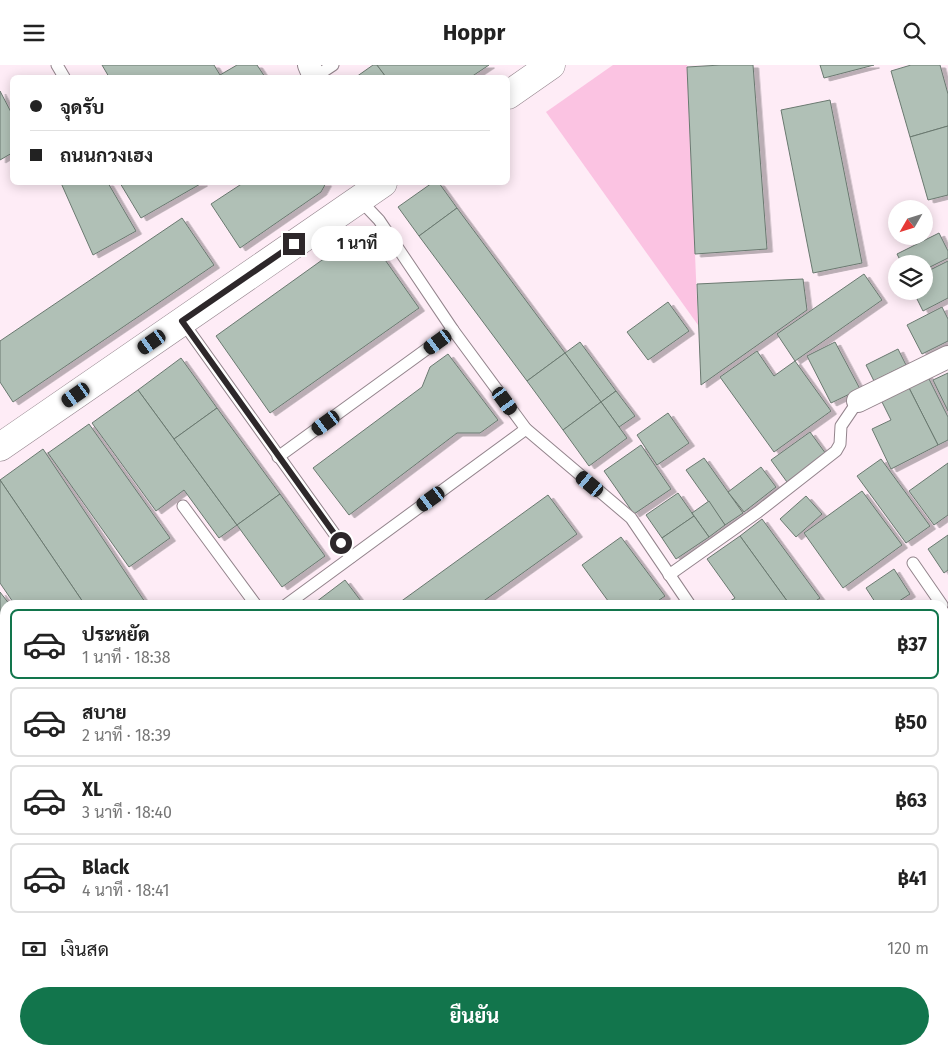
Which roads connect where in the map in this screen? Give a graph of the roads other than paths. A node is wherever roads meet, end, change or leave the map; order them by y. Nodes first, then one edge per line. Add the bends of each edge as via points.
1 (334, 65) edge
2 (551, 65) edge
3 (317, 75) edge
4 (510, 94) edge
5 (376, 185) edge
6 (356, 191) edge
7 (182, 321) junction
8 (454, 330) junction
9 (948, 357) edge
10 (858, 401) joint
11 (526, 429) junction
12 (0, 447) edge
13 (278, 457) junction
14 (183, 506) dead end
15 (351, 557) junction
16 (913, 563) dead end
17 (670, 575) junction
18 (252, 600) edge
19 (293, 600) edge
20 (687, 600) edge
21 (939, 600) edge

1 - 3 lane
2 - 4 street
5 - 6 street
6 - 7 street
6 - 8 lane
7 - 12 street
7 - 13 lane
8 - 11 lane
8 - 13 lane
9 - 10 street
10 - 17 lane via 841,426 836,451
11 - 15 lane
11 - 17 lane via 631,518
13 - 15 lane
14 - 18 lane
15 - 19 lane
16 - 21 lane
17 - 20 lane

